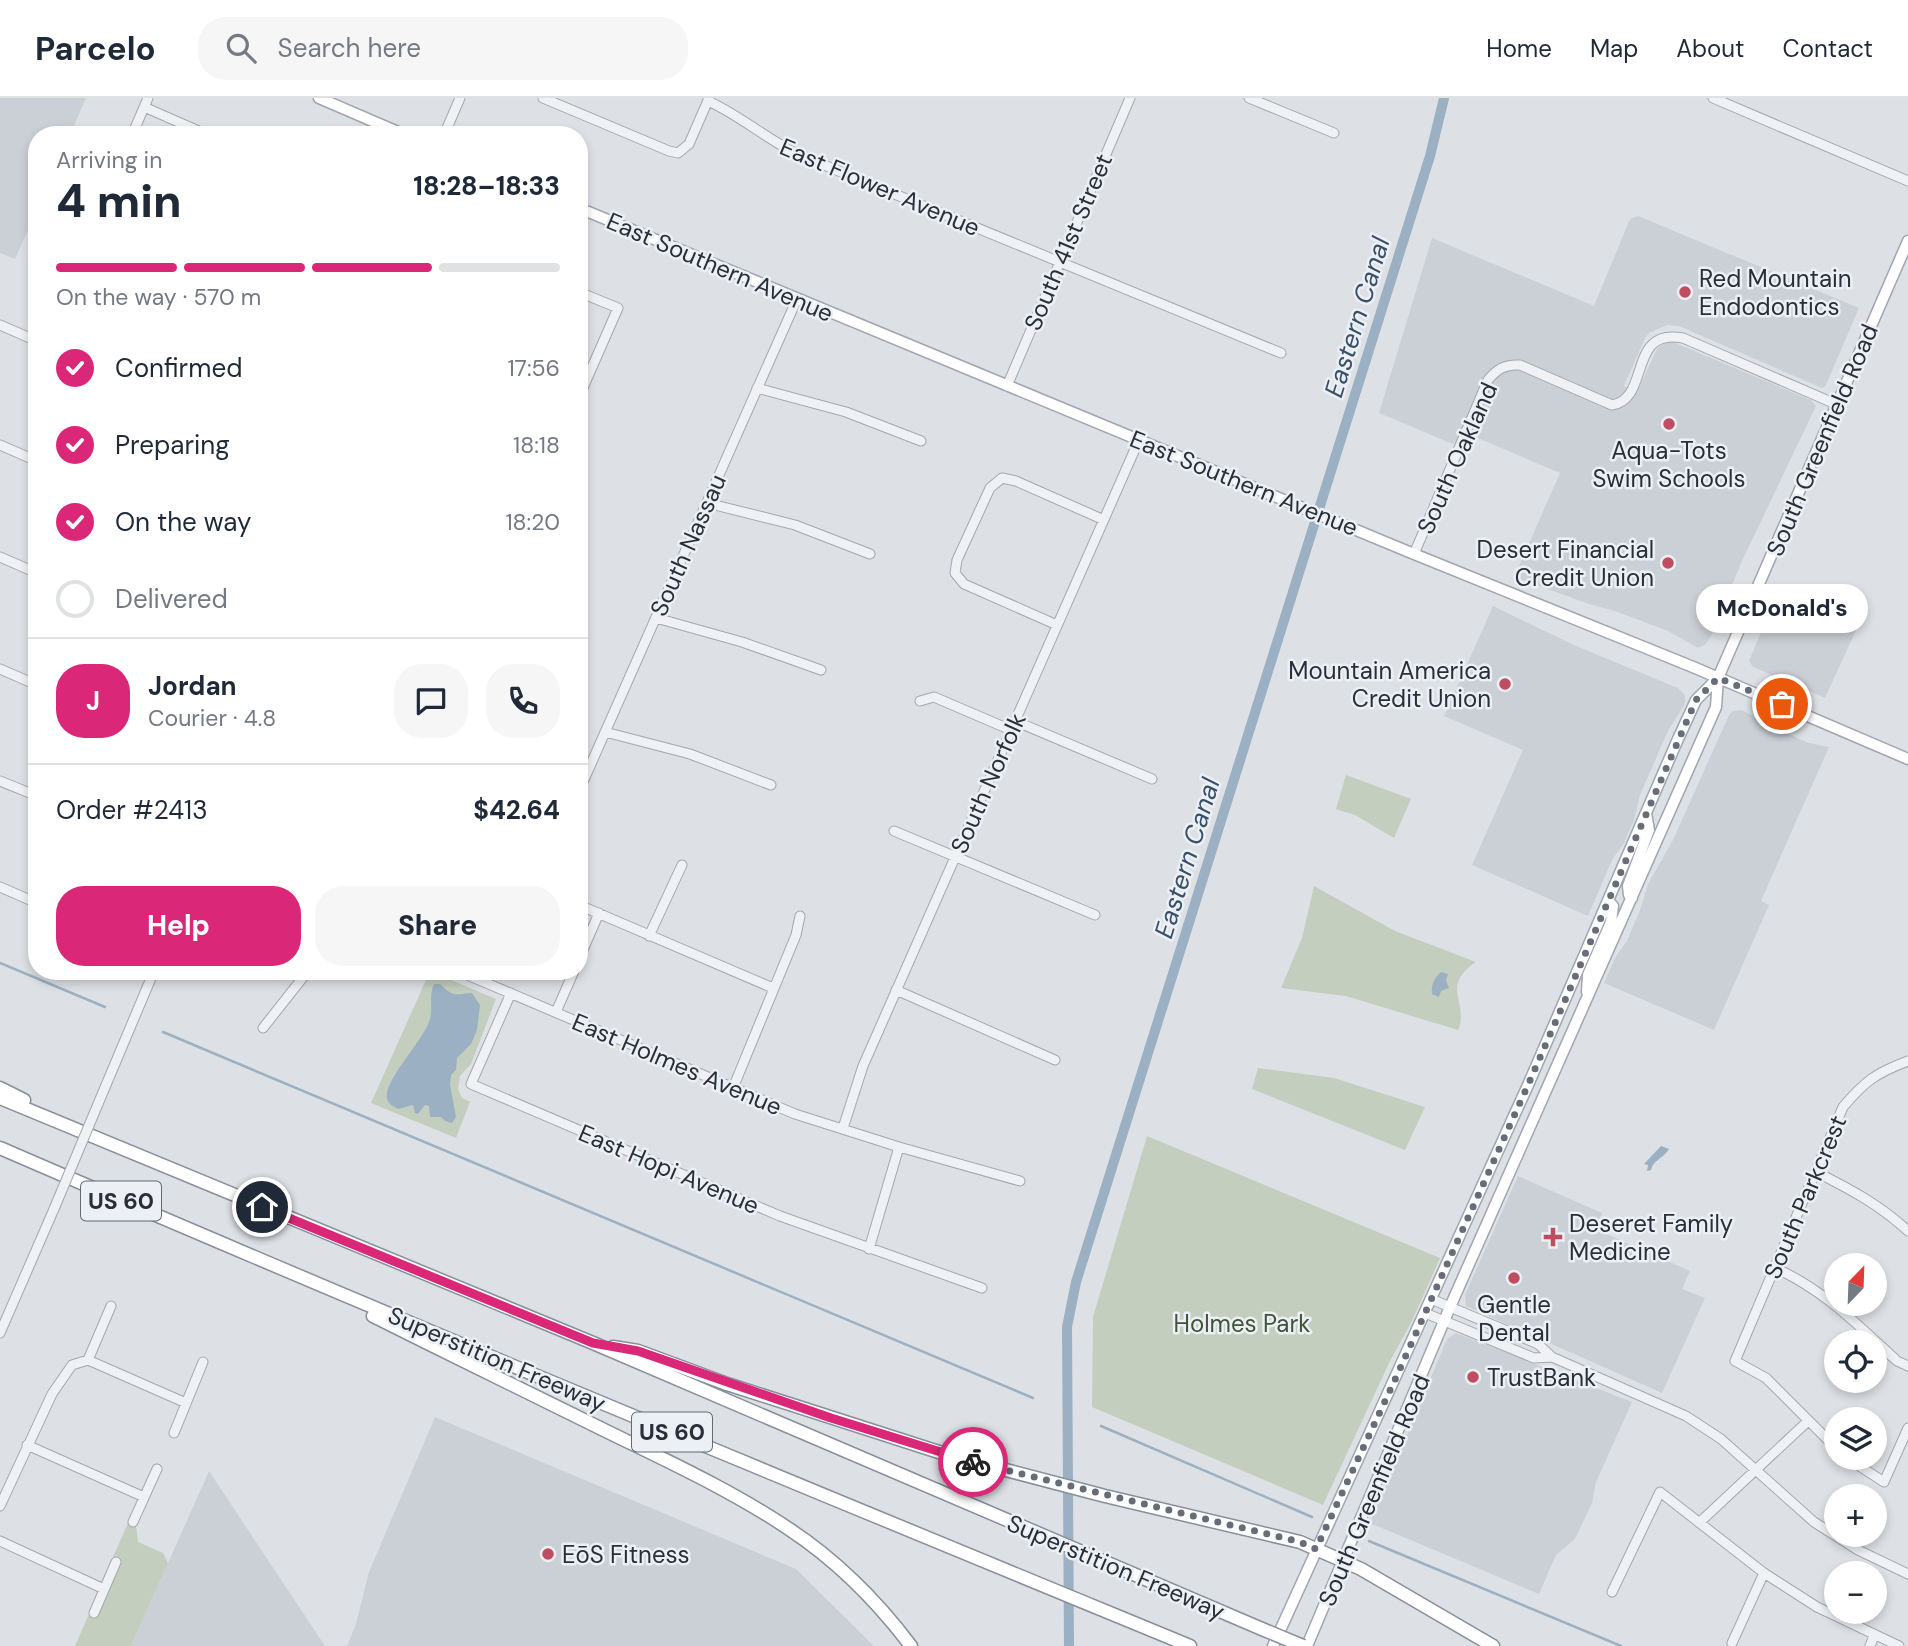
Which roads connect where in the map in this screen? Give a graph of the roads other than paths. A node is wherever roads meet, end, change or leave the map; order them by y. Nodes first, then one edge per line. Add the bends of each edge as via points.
1 (319, 98) edge
2 (460, 98) edge
3 (543, 98) edge
4 (1130, 98) edge
5 (1249, 98) edge
6 (1713, 98) edge
7 (708, 99) edge
8 (146, 103) edge
9 (136, 126) edge
10 (191, 126) edge
11 (384, 126) edge
12 (448, 126) edge
13 (1334, 133) dead end
14 (1908, 181) edge
15 (588, 212) edge
16 (1908, 241) edge
17 (1059, 262) junction
18 (588, 296) edge
19 (797, 299) junction
20 (0, 325) edge
21 (28, 337) edge
22 (1281, 353) dead end
23 (588, 377) edge
24 (1007, 386) junction
25 (757, 387) junction
26 (1838, 405) junction
27 (1139, 440) junction
28 (921, 441) dead end
29 (0, 445) edge
30 (28, 457) edge
31 (707, 503) junction
32 (1104, 520) junction
33 (870, 554) dead end
34 (1414, 554) junction
35 (0, 557) edge
36 (28, 569) edge
37 (656, 618) junction
38 (1057, 625) junction
39 (0, 669) edge
40 (821, 670) dead end
41 (1718, 678) junction
42 (28, 681) edge
43 (920, 701) dead end
44 (1013, 726) junction
45 (605, 732) junction
46 (1908, 759) edge
47 (588, 771) edge
48 (1152, 779) dead end
49 (0, 781) edge
50 (771, 785) dead end
51 (28, 792) edge
52 (1646, 813) junction
53 (894, 831) dead end
54 (955, 857) junction
55 (682, 865) dead end
56 (0, 887) edge
57 (1632, 898) junction
58 (28, 899) edge
59 (1608, 901) junction
60 (588, 909) edge
61 (599, 913) junction
62 (1095, 915) dead end
63 (800, 916) dead end
64 (649, 936) junction
65 (588, 938) edge
66 (150, 980) edge
67 (300, 980) edge
68 (480, 980) edge
69 (570, 980) edge
70 (774, 988) junction
71 (896, 990) junction
72 (511, 993) junction
73 (1587, 1002) junction
74 (556, 1012) junction
75 (263, 1028) dead end
76 (1055, 1060) dead end
77 (1908, 1061) edge
78 (733, 1087) junction
79 (0, 1088) edge
80 (0, 1098) edge
81 (843, 1128) junction
82 (105, 1142) junction
83 (899, 1147) junction
84 (0, 1148) edge
85 (1816, 1172) junction
86 (1020, 1181) dead end
87 (1908, 1231) edge
88 (869, 1249) junction
89 (1775, 1268) junction
90 (297, 1277) junction
91 (982, 1288) dead end
92 (1431, 1299) junction
93 (111, 1306) dead end
94 (1450, 1307) junction
95 (1425, 1314) junction
96 (1444, 1321) junction
97 (0, 1334) edge
98 (593, 1343) junction
99 (1552, 1357) junction
100 (88, 1360) junction
101 (203, 1362) dead end
102 (1908, 1366) edge
103 (186, 1403) junction
104 (1808, 1420) junction
105 (1908, 1428) edge
106 (174, 1433) dead end
107 (1824, 1436) edge
108 (27, 1445) junction
109 (157, 1469) dead end
110 (1755, 1469) junction
111 (1866, 1470) edge
112 (144, 1497) junction
113 (0, 1506) edge
114 (133, 1522) dead end
115 (1700, 1522) junction
116 (0, 1541) edge
117 (1316, 1549) junction
118 (116, 1562) dead end
119 (1344, 1562) junction
120 (1764, 1573) junction
121 (1908, 1574) edge
122 (104, 1588) junction
123 (1612, 1592) dead end
124 (94, 1613) dead end
125 (1874, 1636) junction
126 (1732, 1643) dead end
127 (911, 1646) edge
128 (1190, 1646) edge
129 (1273, 1646) edge
130 (1305, 1646) edge
131 (1493, 1646) edge
132 (1870, 1646) edge
133 (1899, 1646) edge

1 - 11 main road
2 - 12 street
3 - 7 street via 668,151 683,151 689,144
4 - 17 street, South 41st Street
5 - 13 street
6 - 14 street
7 - 17 street, East Flower Avenue via 794,153
8 - 9 street
8 - 10 street
15 - 19 main road, East Southern Avenue
16 - 26 main road, South Greenfield Road
17 - 22 street, East Flower Avenue
17 - 24 street, South 41st Street
18 - 23 street via 618,309
19 - 24 main road, East Southern Avenue
19 - 25 street, South Nassau
20 - 21 street
24 - 27 main road, East Southern Avenue
25 - 28 street via 846,412
25 - 31 street, South Nassau
26 - 34 street, South Oakland via 1671,335 1649,347 1629,397 1620,404 1612,405 1520,365 1504,366 1488,380
26 - 41 main road, South Greenfield Road
27 - 32 street, South Norfolk
27 - 34 main road, East Southern Avenue
29 - 30 street
31 - 33 street via 795,525
31 - 37 street, South Nassau
32 - 38 street, South Norfolk
32 - 38 street via 1016,481 1002,478 989,488 955,573 964,584
34 - 41 main road, East Southern Avenue
35 - 36 street
37 - 40 street
37 - 45 street, South Nassau
38 - 44 street, South Norfolk
39 - 42 street
41 - 46 main road, East Southern Avenue
41 - 52 main road, South Greenfield Road via 1696,700
41 - 57 main road, South Greenfield Road via 1716,707
43 - 44 street via 934,697
44 - 48 street
44 - 54 street, South Norfolk
45 - 47 street, South Nassau
45 - 50 street via 690,754
49 - 51 street
52 - 57 main road via 1649,830 1628,886
52 - 59 main road, South Greenfield Road
53 - 54 street
54 - 62 street
54 - 71 street, South Norfolk
55 - 64 street
56 - 58 street
57 - 73 main road, South Greenfield Road
59 - 73 main road via 1613,917 1588,975
59 - 92 main road, South Greenfield Road
60 - 61 street
61 - 64 street
61 - 65 street
63 - 70 street
64 - 70 street
66 - 97 street, bridge
67 - 75 street
68 - 72 street, East Holmes Avenue
69 - 74 street
70 - 78 street
71 - 76 street
71 - 81 street, South Norfolk via 863,1066
72 - 74 street, East Holmes Avenue
72 - 88 street, East Hopi Avenue via 471,1084 780,1216
73 - 94 main road, South Greenfield Road
74 - 78 street, East Holmes Avenue
77 - 85 street, South Parkcrest via 1876,1074 1843,1107
78 - 81 street, East Holmes Avenue via 795,1114
79 - 82 highway
80 - 82 highway, Superstition Freeway / US 60
81 - 83 street, East Holmes Avenue
82 - 98 highway, Superstition Freeway / US 60
83 - 86 street, East Holmes Avenue
83 - 88 street
84 - 90 highway, US 60
85 - 87 street via 1885,1210
85 - 89 street, South Parkcrest
88 - 91 street, East Hopi Avenue
89 - 102 street via 1800,1279 1834,1304
89 - 104 street, South Parkcrest via 1735,1361 1766,1378
90 - 127 highway via 682,1468 766,1515 842,1571 890,1616
90 - 128 highway, Superstition Freeway / US 60
92 - 94 street
92 - 95 main road, South Greenfield Road
93 - 100 street
94 - 96 main road, South Greenfield Road
94 - 99 street via 1538,1344
95 - 96 street
95 - 117 main road, South Greenfield Road
96 - 99 street via 1534,1358
96 - 119 main road, South Greenfield Road
98 - 117 highway via 638,1351 831,1418 1021,1475
98 - 130 highway, Superstition Freeway / US 60, bridge
99 - 110 street via 1686,1416
100 - 103 street
100 - 108 street via 72,1365
101 - 103 street
103 - 106 street
104 - 107 street
104 - 110 street
105 - 111 street via 1884,1482
108 - 112 street
108 - 113 street
109 - 112 street
110 - 115 street
110 - 121 street via 1827,1531
112 - 114 street
115 - 120 street
115 - 123 street via 1660,1492
116 - 122 street
117 - 119 highway
117 - 129 main road, South Greenfield Road
118 - 122 street
119 - 130 main road, South Greenfield Road
119 - 131 highway
120 - 125 street
120 - 126 street
122 - 124 street
125 - 132 street
125 - 133 street

